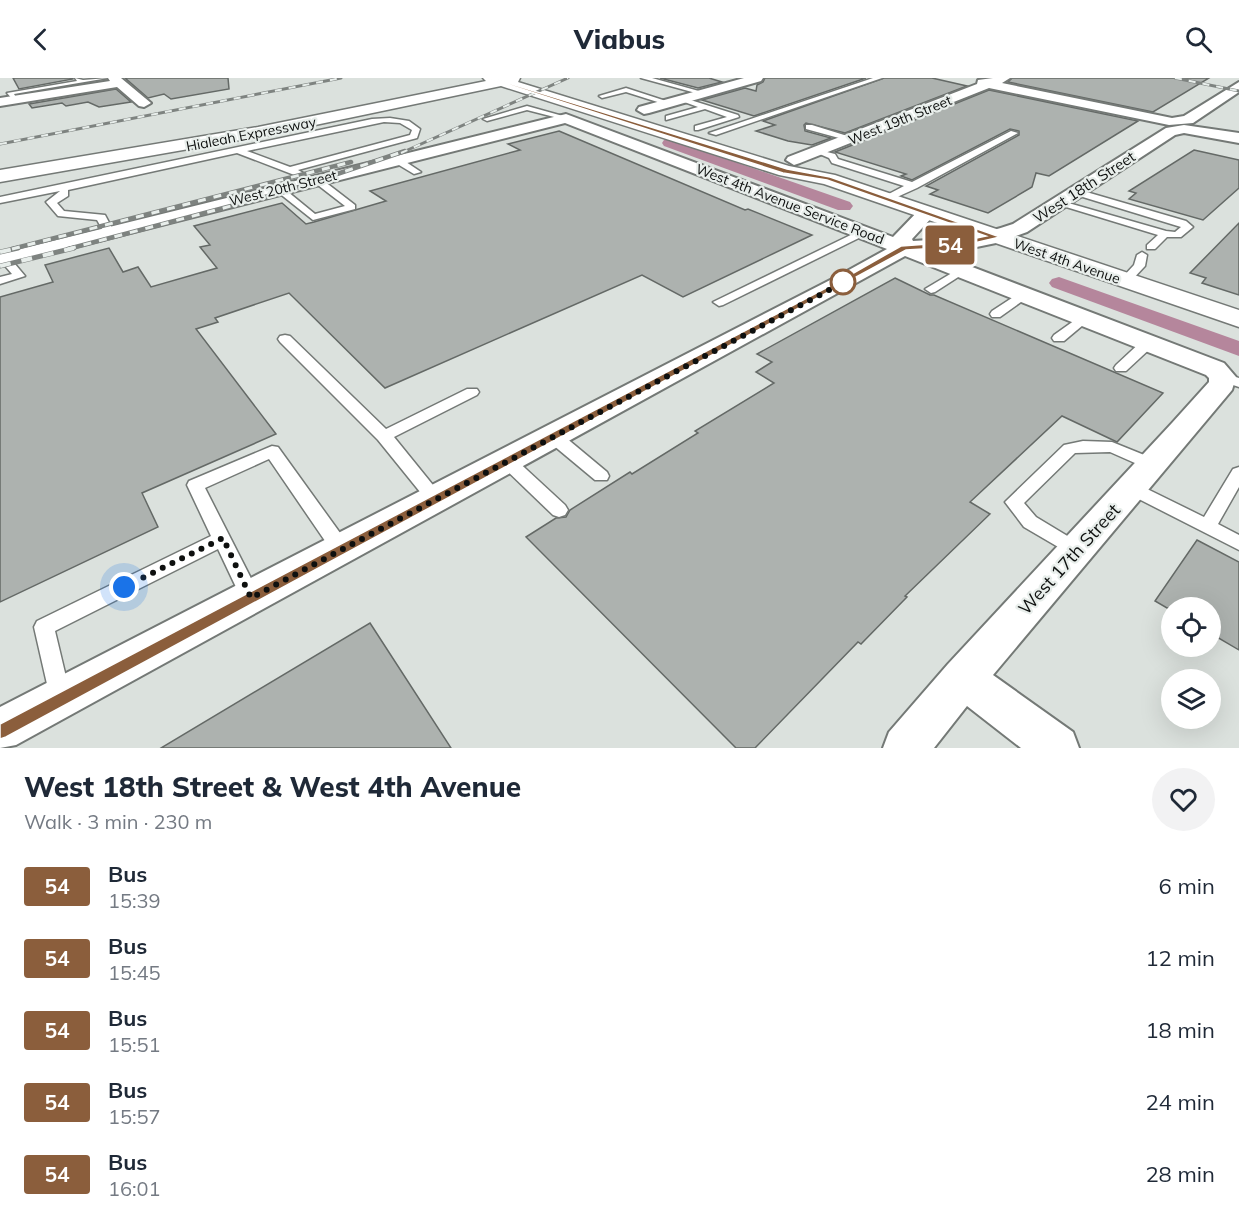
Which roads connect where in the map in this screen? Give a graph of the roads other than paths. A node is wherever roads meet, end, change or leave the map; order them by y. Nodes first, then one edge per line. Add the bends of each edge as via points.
1 (105, 78) edge
2 (479, 78) edge
3 (644, 78) edge
4 (757, 78) edge
5 (879, 78) edge
6 (959, 78) edge
7 (1004, 78) edge
8 (503, 79) edge
9 (80, 80) edge
10 (117, 80) edge
11 (989, 84) junction
12 (1239, 86) edge
13 (703, 93) junction
14 (597, 95) joint
15 (681, 99) junction
16 (7, 100) edge
17 (144, 103) dead end
18 (705, 107) junction
19 (668, 111) junction
20 (566, 118) junction
21 (487, 119) dead end
22 (1182, 126) junction
23 (809, 127) dead end
24 (706, 131) junction
25 (1014, 133) dead end
26 (1239, 138) edge
27 (853, 139) junction
28 (238, 150) junction
29 (819, 152) junction
30 (397, 160) junction
31 (794, 160) junction
32 (0, 164) edge
33 (288, 170) junction
34 (417, 172) dead end
35 (881, 175) junction
36 (0, 176) edge
37 (828, 179) junction
38 (311, 181) junction
39 (914, 186) junction
40 (853, 187) junction
41 (63, 188) junction
42 (279, 189) junction
43 (1076, 192) junction
44 (886, 199) junction
45 (0, 200) edge
46 (1058, 203) junction
47 (927, 213) junction
48 (109, 232) junction
49 (863, 232) junction
50 (1165, 234) junction
51 (996, 237) junction
52 (904, 248) junction
53 (3, 259) edge
54 (962, 270) junction
55 (1126, 280) junction
56 (0, 281) edge
57 (931, 289) dead end
58 (1024, 294) junction
59 (719, 302) dead end
60 (996, 314) dead end
61 (1085, 317) junction
62 (1239, 319) edge
63 (1059, 338) dead end
64 (285, 339) dead end
65 (1149, 342) junction
66 (1121, 368) dead end
67 (1226, 377) edge
68 (472, 392) dead end
69 (384, 436) junction
70 (553, 436) junction
71 (507, 461) junction
72 (1239, 473) edge
73 (601, 476) dead end
74 (1143, 477) junction
75 (435, 499) junction
76 (559, 510) dead end
77 (1207, 527) junction
78 (223, 538) junction
79 (1239, 543) edge
80 (341, 549) junction
81 (1077, 551) junction
82 (251, 598) junction
83 (963, 678) junction
84 (60, 698) junction
85 (0, 730) edge
86 (904, 748) edge
87 (1057, 748) edge

1 - 9 lane
2 - 32 main road, Hialeah Expressway via 256,123
3 - 13 lane
4 - 13 street
5 - 24 lane
6 - 11 street
7 - 11 street, West 19th Street
8 - 36 main road, Hialeah Expressway via 218,141
8 - 37 main road, West 4th Avenue via 786,171
9 - 16 lane via 10,93
10 - 16 street
10 - 17 street
11 - 22 street
11 - 27 street, West 19th Street
12 - 22 street, West 18th Street
13 - 15 street
14 - 19 main road, West 4th Avenue via 644,110
14 - 19 lane via 626,90
15 - 18 lane
15 - 19 street
18 - 19 lane
18 - 24 lane via 735,117
19 - 24 main road, West 4th Avenue
20 - 21 lane via 527,108
20 - 30 street, West 20th Street
20 - 49 street, West 4th Avenue Service Road
22 - 26 street
22 - 43 street, West 18th Street
23 - 27 lane
24 - 31 main road, West 4th Avenue
25 - 39 lane
27 - 29 street, West 19th Street
28 - 33 lane
28 - 33 lane via 372,121 394,119 416,129 414,136 406,140
28 - 41 lane
29 - 31 street, West 19th Street
29 - 35 lane
30 - 34 lane
30 - 38 street, West 20th Street
31 - 37 main road, West 4th Avenue
33 - 38 lane
35 - 39 lane
35 - 40 lane
37 - 40 main road, West 4th Avenue
38 - 42 street, West 20th Street
38 - 42 lane via 351,207 313,217
39 - 44 lane
40 - 44 main road, West 4th Avenue
41 - 45 lane
41 - 48 lane via 65,194 51,202 61,214 101,217
42 - 48 street, West 20th Street
43 - 46 street, West 18th Street
43 - 50 lane via 1188,227 1177,235
44 - 47 main road, West 4th Avenue
46 - 50 lane
46 - 51 street, West 18th Street via 1020,228
47 - 51 main road, West 4th Avenue
47 - 52 street via 902,238
48 - 53 street, West 20th Street
49 - 52 street, West 4th Avenue Service Road
49 - 59 lane
50 - 55 lane via 1146,251 1140,266
51 - 52 street, West 18th Street via 957,245
51 - 55 main road, West 4th Avenue
52 - 54 street, West 4th Avenue Service Road
52 - 70 street, West 18th Street
53 - 56 lane via 19,276
54 - 57 lane
54 - 58 street, West 4th Avenue Service Road
55 - 62 main road, West 4th Avenue
58 - 60 lane
58 - 61 street, West 4th Avenue Service Road
61 - 63 lane
61 - 65 street, West 4th Avenue Service Road
64 - 69 lane
65 - 66 lane
65 - 67 street, West 4th Avenue Service Road
67 - 74 street, West 17th Street
68 - 69 lane
69 - 75 lane
70 - 71 street, West 18th Street
70 - 73 lane
71 - 75 street, West 18th Street
71 - 76 lane
72 - 77 lane
74 - 77 lane
74 - 81 street, West 17th Street
74 - 81 lane via 1112,447 1070,448 1014,502 1030,522
75 - 80 street, West 18th Street
77 - 79 lane
78 - 80 lane via 195,485 272,452
78 - 82 lane
78 - 84 lane via 44,627
80 - 82 street, West 18th Street
81 - 83 street, West 17th Street
82 - 84 street, West 18th Street
83 - 86 street, West 17th Street
83 - 87 street
84 - 85 street, West 18th Street

